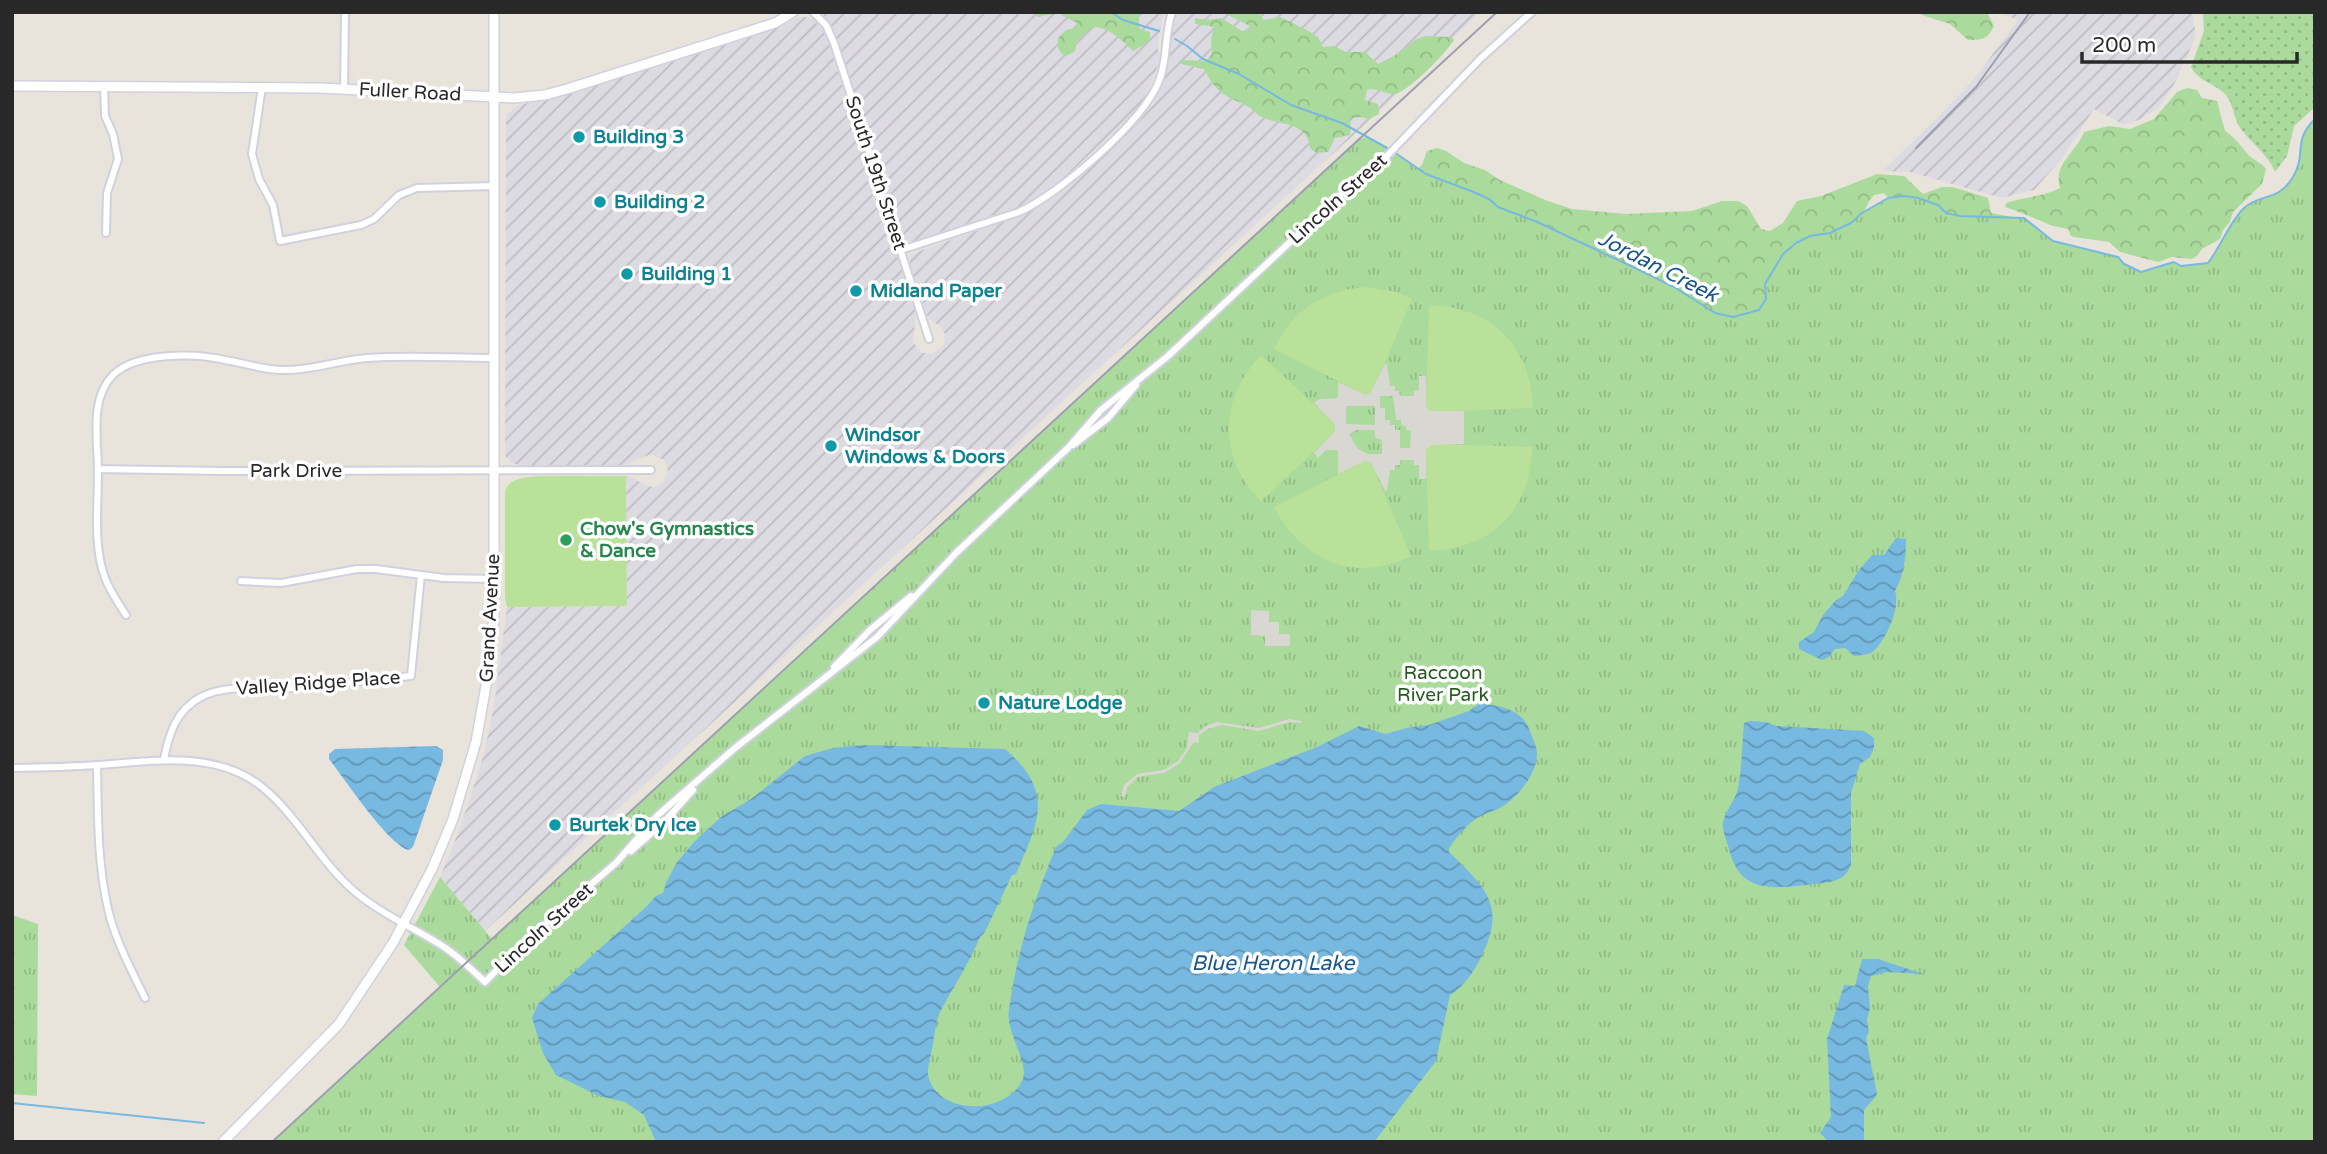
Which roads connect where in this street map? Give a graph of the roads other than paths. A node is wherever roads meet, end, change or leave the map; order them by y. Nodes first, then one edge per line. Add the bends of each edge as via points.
1 (345, 12) edge
2 (494, 12) edge
3 (793, 12) edge
4 (813, 12) edge
5 (1172, 12) edge
6 (1532, 12) edge
7 (12, 86) edge
8 (104, 86) junction
9 (262, 87) junction
10 (345, 89) junction
11 (495, 97) junction
12 (494, 186) junction
13 (106, 233) dead end
14 (901, 250) junction
15 (929, 339) dead end
16 (495, 358) junction
17 (98, 469) junction
18 (651, 470) dead end
19 (495, 471) junction
20 (421, 575) junction
21 (495, 579) junction
22 (241, 581) dead end
23 (126, 615) dead end
24 (164, 759) junction
25 (97, 765) junction
26 (12, 768) edge
27 (404, 924) junction
28 (145, 998) dead end
29 (223, 1142) edge

1 - 10 street
2 - 11 main road, Grand Avenue
3 - 11 main road, Fuller Road via 775,23 567,89 531,97
4 - 14 street, South 19th Street via 834,43
5 - 14 street via 1153,96 1129,125 1063,185 1034,205
6 - 27 street, Lincoln Street via 1384,159 1139,381 1101,410 877,637 658,815 615,864 485,982 446,949
7 - 8 main road, Fuller Road
8 - 9 main road, Fuller Road
8 - 13 street via 105,116 118,159 107,193
9 - 10 main road, Fuller Road
9 - 12 street via 252,154 273,205 280,241 361,225 399,195 417,188
10 - 11 main road, Fuller Road
11 - 12 main road, Grand Avenue
12 - 16 main road, Grand Avenue
14 - 15 street, South 19th Street
16 - 17 street via 365,358 314,369 282,370 208,357 153,358 124,367 104,386 97,405
16 - 19 main road, Grand Avenue
17 - 19 street, Park Drive
17 - 23 street via 100,557 106,581
18 - 19 street, Park Drive
19 - 21 main road, Grand Avenue
20 - 21 street
20 - 22 street via 357,569 281,583
20 - 24 street, Valley Ridge Place via 411,676 211,693 179,715
21 - 27 main road, Grand Avenue via 490,663 471,762 453,819
24 - 25 street
24 - 27 street via 213,765 260,786 289,811 352,889
25 - 26 street
25 - 28 street via 99,861 108,909
27 - 29 main road, Grand Avenue via 340,1024

